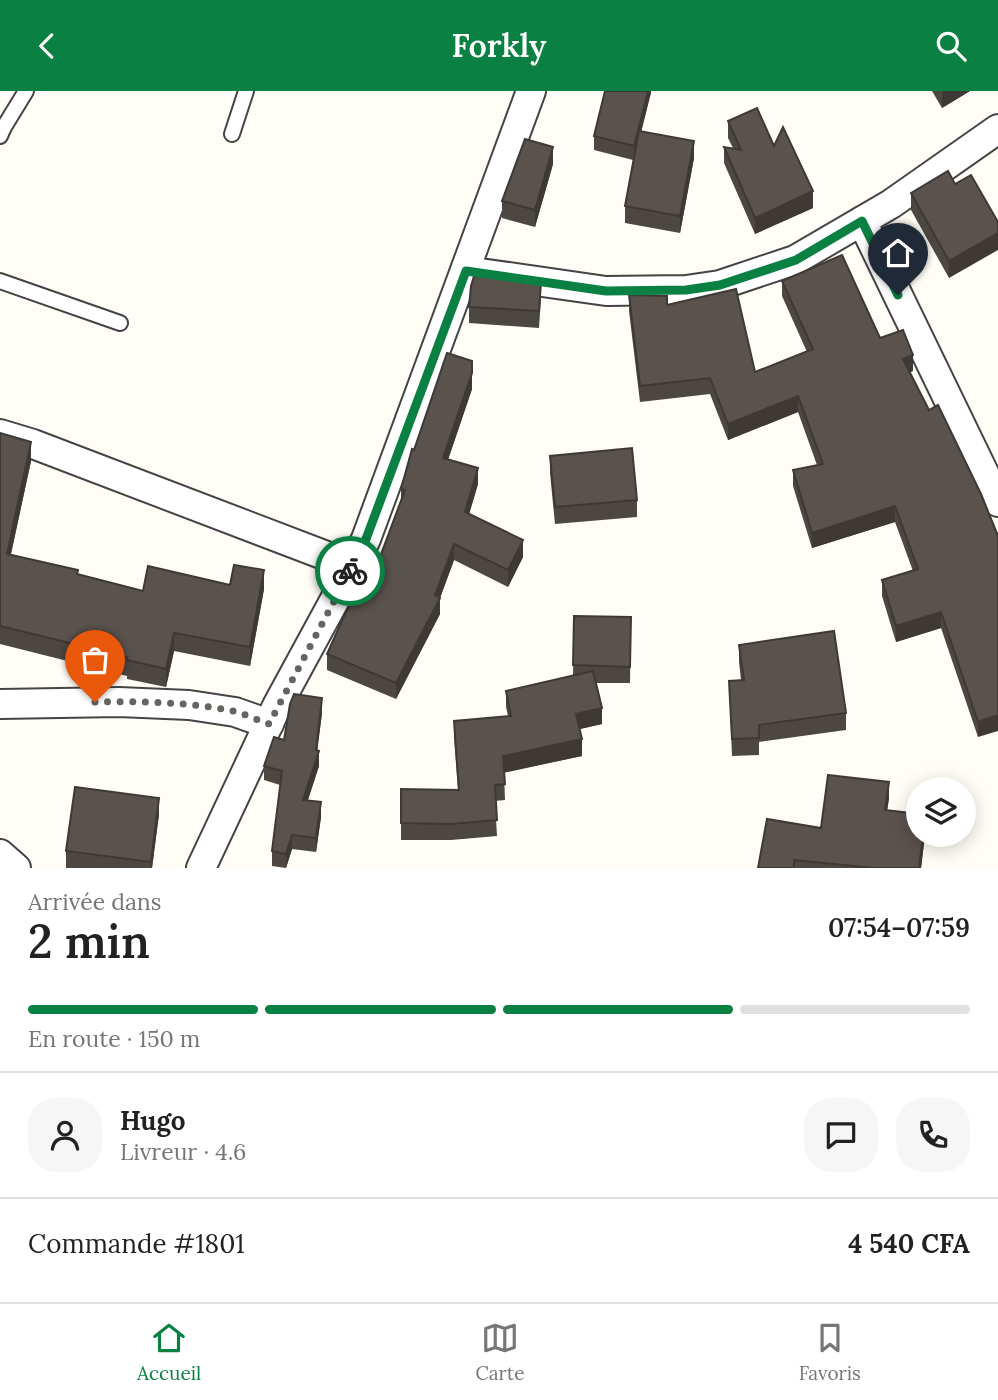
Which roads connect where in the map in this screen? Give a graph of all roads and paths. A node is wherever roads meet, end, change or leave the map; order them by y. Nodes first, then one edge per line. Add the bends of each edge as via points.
1 (26, 91) edge
2 (246, 91) edge
3 (531, 91) edge
4 (998, 129) edge
5 (232, 134) dead end
6 (0, 137) edge
7 (862, 221) junction
8 (466, 271) junction
9 (0, 281) edge
10 (120, 323) dead end
11 (0, 433) edge
12 (998, 502) edge
13 (352, 568) junction
14 (0, 704) edge
15 (269, 724) junction
16 (0, 854) edge
17 (16, 868) edge
18 (201, 868) edge

1 - 6 lane
2 - 5 lane
3 - 8 street
4 - 7 street
7 - 8 street via 796,260 720,285 686,290 606,291
7 - 12 street
8 - 13 street
9 - 10 lane
11 - 13 street
13 - 15 street
14 - 15 street via 189,705 235,712
15 - 18 street
16 - 17 street

